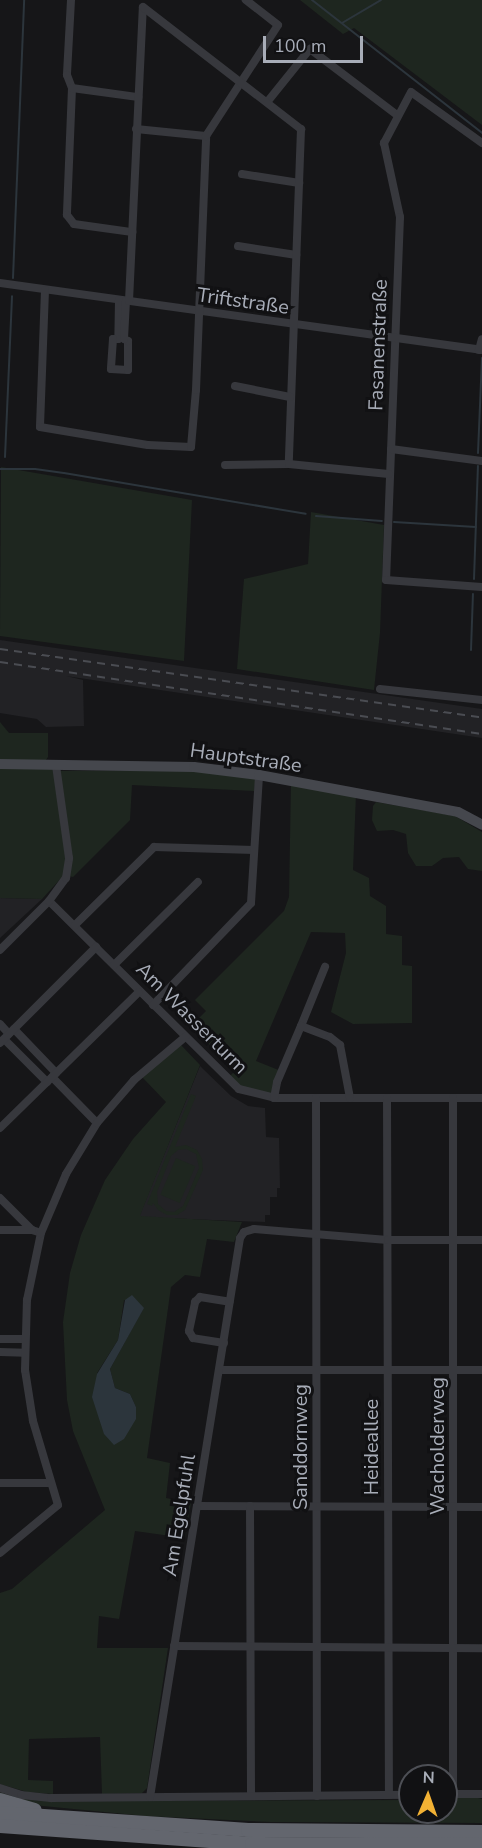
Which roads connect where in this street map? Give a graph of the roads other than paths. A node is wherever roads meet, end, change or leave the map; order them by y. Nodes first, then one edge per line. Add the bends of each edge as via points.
1 (71, 0) edge
2 (246, 0) edge
3 (241, 81) junction
4 (72, 88) junction
5 (138, 97) junction
6 (268, 101) junction
7 (397, 115) junction
8 (136, 129) junction
9 (206, 136) junction
10 (482, 143) edge
11 (243, 174) dead end
12 (299, 183) junction
13 (132, 232) junction
14 (238, 246) dead end
15 (296, 255) junction
16 (0, 284) edge
17 (45, 290) junction
18 (125, 301) junction
19 (199, 311) junction
20 (294, 324) junction
21 (121, 339) dead end
22 (395, 339) junction
23 (482, 339) edge
24 (480, 350) edge
25 (235, 386) dead end
26 (290, 397) junction
27 (391, 448) junction
28 (482, 460) edge
29 (289, 464) junction
30 (225, 465) dead end
31 (389, 474) junction
32 (482, 587) edge
33 (380, 689) dead end
34 (482, 700) edge
35 (0, 764) edge
36 (56, 765) junction
37 (259, 775) junction
38 (482, 825) edge
39 (254, 850) junction
40 (198, 882) dead end
41 (49, 901) junction
42 (75, 925) junction
43 (96, 947) junction
44 (0, 950) edge
45 (114, 965) junction
46 (325, 967) dead end
47 (139, 992) junction
48 (153, 1005) junction
49 (0, 1024) edge
50 (301, 1026) junction
51 (7, 1036) edge
52 (185, 1037) junction
53 (52, 1077) junction
54 (274, 1098) junction
55 (316, 1098) junction
56 (350, 1098) junction
57 (387, 1098) junction
58 (453, 1098) junction
59 (482, 1098) edge
60 (98, 1123) junction
61 (0, 1128) edge
62 (0, 1198) edge
63 (0, 1230) edge
64 (32, 1230) junction
65 (41, 1233) junction
66 (315, 1234) junction
67 (388, 1240) junction
68 (482, 1240) edge
69 (452, 1241) junction
70 (230, 1302) junction
71 (0, 1339) edge
72 (25, 1339) junction
73 (224, 1343) junction
74 (0, 1352) edge
75 (25, 1353) junction
76 (220, 1370) junction
77 (317, 1370) junction
78 (388, 1370) junction
79 (453, 1370) junction
80 (482, 1370) edge
81 (0, 1483) edge
82 (50, 1483) junction
83 (197, 1506) junction
84 (250, 1506) junction
85 (317, 1506) junction
86 (388, 1506) junction
87 (454, 1506) junction
88 (482, 1507) edge
89 (0, 1553) edge
90 (174, 1646) junction
91 (250, 1647) junction
92 (318, 1647) junction
93 (388, 1647) junction
94 (455, 1648) junction
95 (482, 1648) edge
96 (451, 1764) edge
97 (0, 1788) edge
98 (458, 1794) edge
99 (482, 1794) edge
100 (389, 1795) junction
101 (398, 1795) edge
102 (251, 1796) junction
103 (317, 1796) junction
104 (150, 1797) junction
105 (0, 1800) edge
106 (0, 1813) edge
107 (66, 1818) junction
108 (0, 1826) edge
109 (482, 1832) edge
110 (482, 1845) edge

1 - 4 street via 67,75
2 - 3 street via 278,25
3 - 5 street via 143,7
3 - 6 street
3 - 9 street
4 - 5 street
4 - 13 street via 69,221
5 - 8 street
6 - 7 street via 310,50
6 - 12 street via 300,127
7 - 10 street, Fasanenstraße via 411,92
7 - 22 street, Fasanenstraße via 384,143 400,217
8 - 9 street
8 - 13 street
9 - 19 street
11 - 12 street
12 - 15 street
13 - 18 street
14 - 15 street
15 - 20 street
16 - 17 street, Triftstraße
17 - 18 street, Triftstraße
17 - 19 street via 40,427 148,445 191,447 193,443
18 - 19 street, Triftstraße
18 - 21 street
19 - 20 street, Triftstraße
20 - 22 street, Triftstraße
20 - 26 street
22 - 24 street, Triftstraße
22 - 27 street, Fasanenstraße
23 - 24 street
25 - 26 street
26 - 29 street
27 - 28 street
27 - 31 street, Fasanenstraße
29 - 30 street
29 - 31 street
31 - 32 street, Fasanenstraße via 386,580
33 - 34 street
35 - 36 street, Hauptstraße
36 - 37 street, Hauptstraße via 194,767
36 - 41 street via 68,868 62,886
37 - 38 street, Hauptstraße via 458,812
37 - 39 street
39 - 42 street via 154,847
39 - 48 street via 252,903
40 - 45 street
41 - 42 street, Am Wasserturm
41 - 44 street
42 - 43 street, Am Wasserturm
43 - 45 street, Am Wasserturm
43 - 51 street
45 - 47 street, Am Wasserturm
46 - 50 street
47 - 48 street, Am Wasserturm
47 - 53 street
48 - 52 street, Am Wasserturm
49 - 51 street
50 - 54 street
50 - 56 street via 340,1045
51 - 53 street
51 - 53 street
52 - 54 street, Am Wasserturm via 239,1089
52 - 60 street via 134,1080
53 - 60 street
53 - 61 street
54 - 55 street, Am Wasserturm
55 - 56 street, Am Wasserturm
55 - 66 street, Sanddornweg
56 - 57 street, Am Wasserturm
57 - 58 street, Am Wasserturm
57 - 67 street, Heideallee
58 - 59 street, Am Wasserturm
58 - 69 street, Wacholderweg
60 - 65 street via 66,1174
62 - 64 street
63 - 64 street
64 - 65 street
65 - 72 street via 27,1300
66 - 67 street
66 - 70 street, Am Egelpfuhl via 254,1229 244,1232
66 - 77 street, Sanddornweg
67 - 69 street
67 - 78 street, Heideallee
68 - 69 street
69 - 79 street, Wacholderweg
70 - 73 street, Am Egelpfuhl
70 - 73 street via 200,1297 195,1302 189,1331 193,1338
71 - 72 street
72 - 75 street
73 - 76 street, Am Egelpfuhl
74 - 75 street
75 - 82 street via 29,1401
76 - 77 street
76 - 83 street, Am Egelpfuhl
77 - 78 street
77 - 85 street, Sanddornweg
78 - 79 street
78 - 86 street, Heideallee
79 - 80 street
79 - 87 street, Wacholderweg
81 - 82 street
82 - 89 street via 58,1505
83 - 84 street
83 - 90 street, Am Egelpfuhl
84 - 85 street
84 - 91 street
85 - 86 street
85 - 92 street, Sanddornweg
86 - 87 street
86 - 93 street, Heideallee
87 - 88 street
87 - 94 street, Wacholderweg
90 - 91 street
90 - 104 street, Am Egelpfuhl
91 - 92 street
91 - 102 street
92 - 93 street
92 - 103 street, Sanddornweg
93 - 94 street
93 - 100 street, Heideallee
94 - 95 street
94 - 96 street, Wacholderweg
97 - 104 street via 43,1797
98 - 99 street
100 - 101 street
100 - 103 street
102 - 103 street
102 - 104 street
105 - 107 highway
106 - 107 highway
107 - 109 highway via 248,1830
108 - 110 highway via 252,1844

